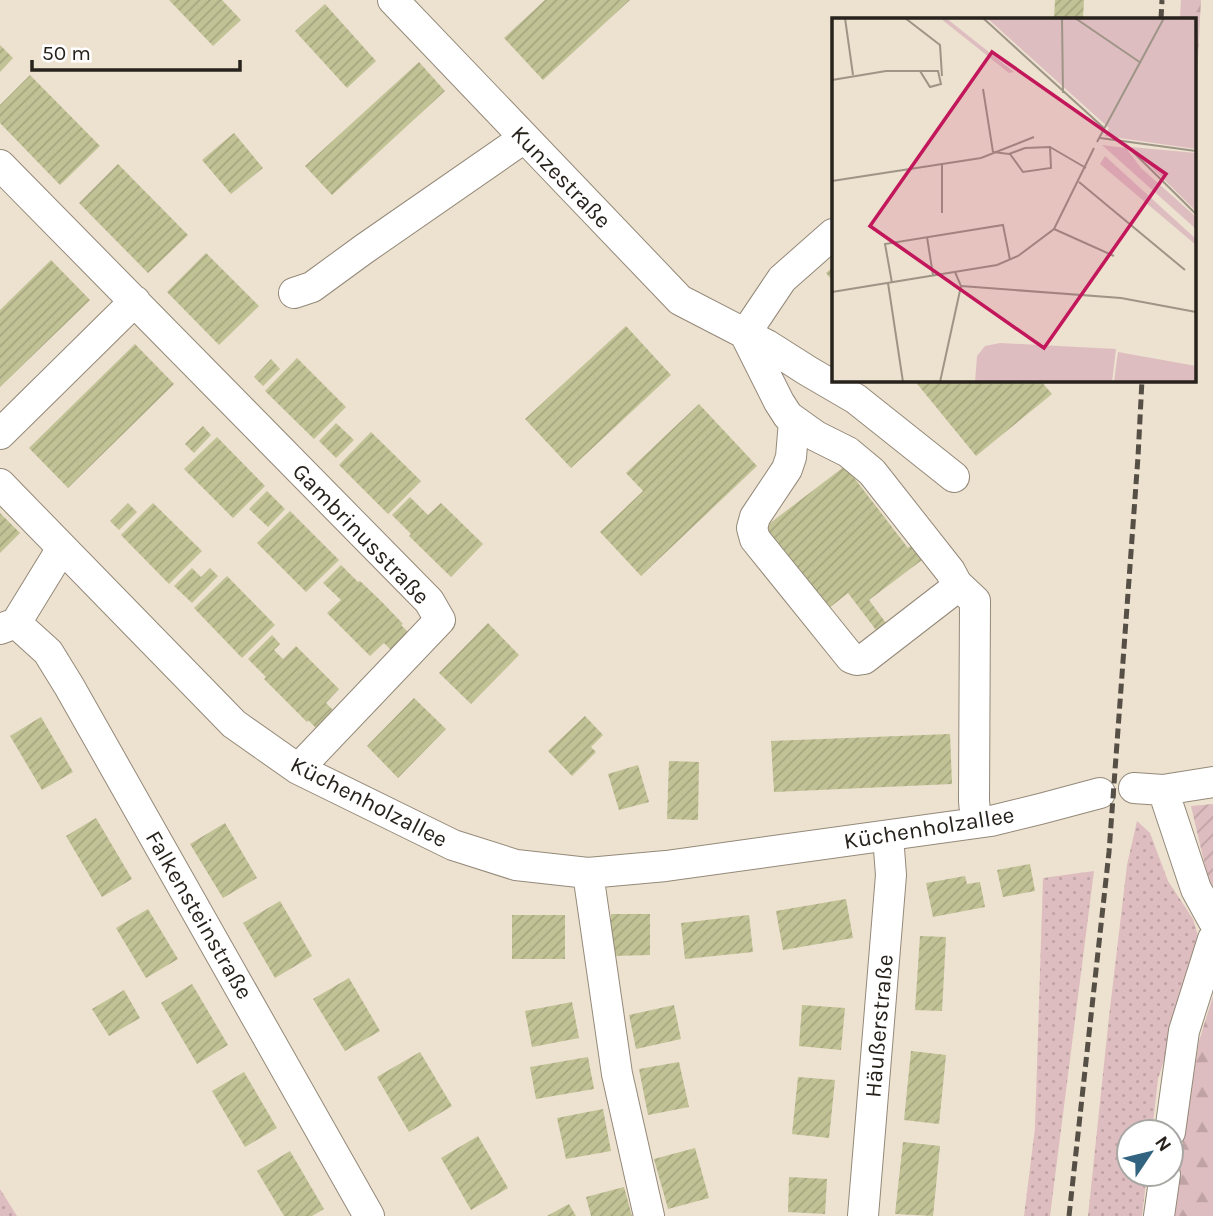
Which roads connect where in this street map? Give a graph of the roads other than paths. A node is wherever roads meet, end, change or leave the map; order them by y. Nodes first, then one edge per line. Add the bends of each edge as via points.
1 (393, 0) edge
2 (524, 138) junction
3 (0, 165) edge
4 (832, 235) edge
5 (294, 293) dead end
6 (135, 301) junction
7 (745, 334) junction
8 (794, 421) junction
9 (0, 435) edge
10 (954, 477) dead end
11 (0, 484) edge
12 (62, 548) junction
13 (957, 584) junction
14 (8, 626) edge
15 (298, 769) junction
16 (1213, 782) edge
17 (1100, 793) dead end
18 (976, 822) junction
19 (888, 836) junction
20 (588, 873) junction
21 (1213, 920) edge
22 (1213, 939) edge
23 (1172, 1118) edge
24 (1163, 1188) edge
25 (369, 1216) edge
26 (649, 1216) edge
27 (863, 1216) edge
28 (1159, 1216) edge

1 - 2 street, Kunzestraße
2 - 5 street via 312,287
2 - 7 street, Kunzestraße via 680,300
3 - 6 street, Gambrinusstraße
4 - 7 street via 782,279
6 - 9 street
6 - 15 street, Gambrinusstraße via 429,601 440,620
7 - 8 street via 779,402
7 - 10 street, Kunzestraße via 856,398
8 - 13 street via 848,452 872,472
8 - 13 street via 787,469 752,528 755,539 851,658 864,659
11 - 12 street, Küchenholzallee
12 - 14 street
12 - 15 street, Küchenholzallee via 234,724
13 - 18 street via 975,601
14 - 25 street, Falkensteinstraße via 48,652 69,686
15 - 20 street, Küchenholzallee via 453,845 516,865
16 - 21 street via 1148,789
17 - 18 street, Küchenholzallee
18 - 19 street, Küchenholzallee
19 - 20 street, Küchenholzallee
19 - 27 street, Häußerstraße via 891,875
20 - 26 street via 617,1073
22 - 23 street via 1184,1031
24 - 28 street

